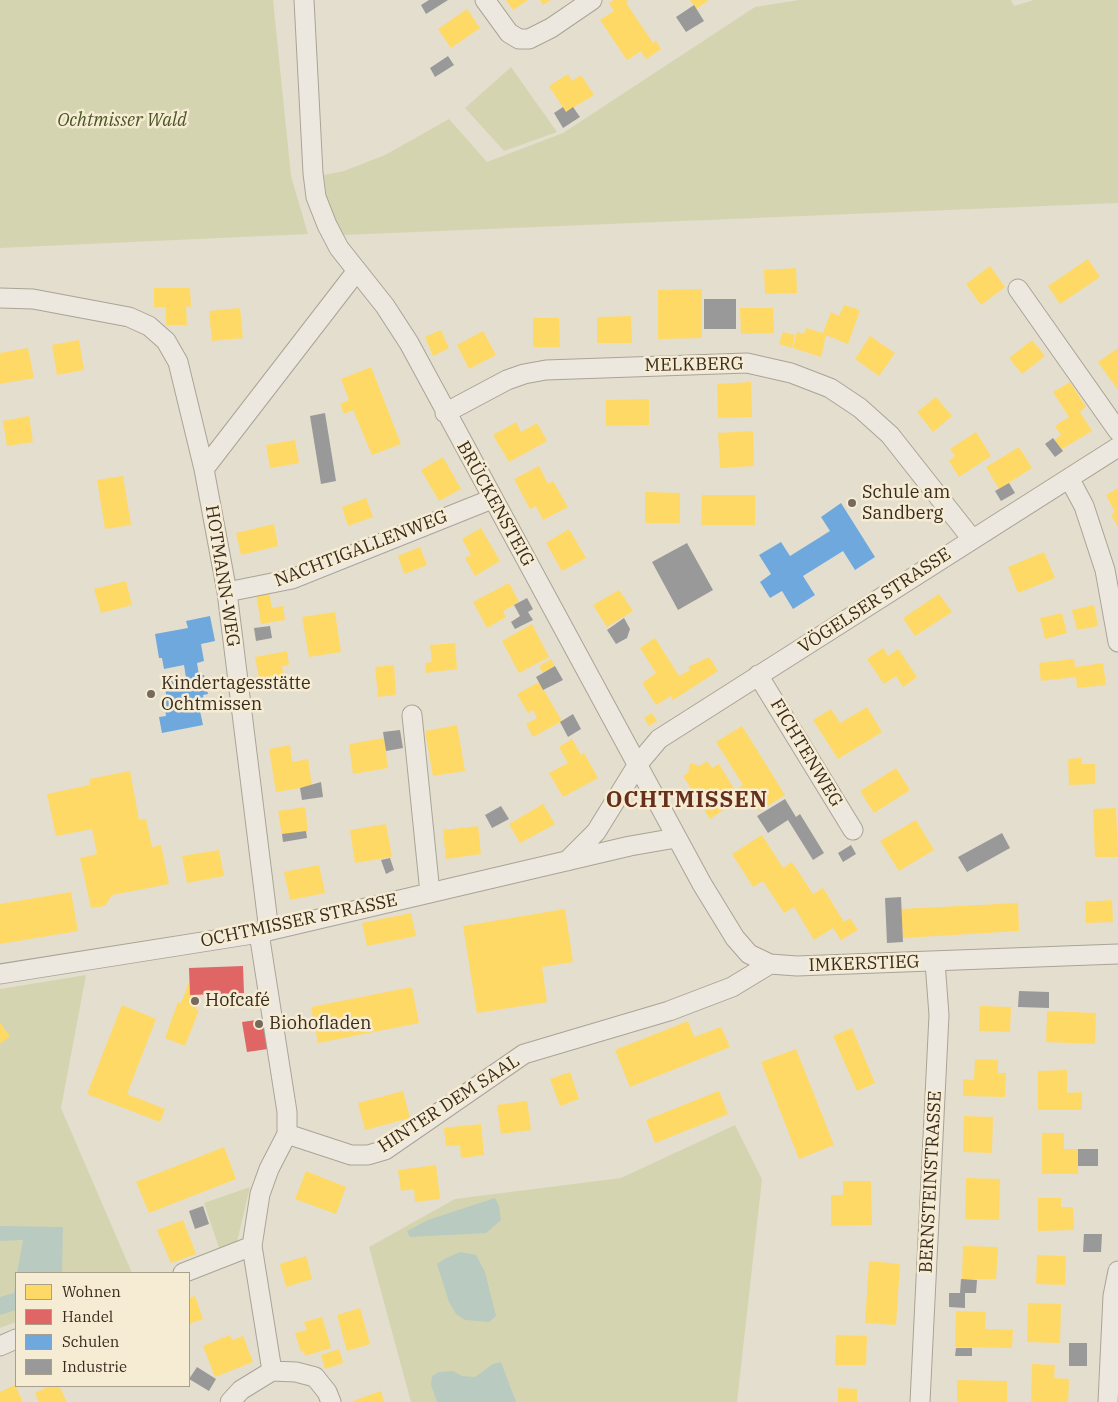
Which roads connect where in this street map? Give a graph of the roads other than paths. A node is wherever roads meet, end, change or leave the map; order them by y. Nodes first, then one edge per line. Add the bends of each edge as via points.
1 (304, 0) edge
2 (485, 0) edge
3 (592, 0) edge
4 (356, 272) junction
5 (1018, 289) dead end
6 (0, 298) edge
7 (445, 413) junction
8 (1118, 431) edge
9 (1118, 447) edge
10 (204, 469) junction
11 (1069, 478) junction
12 (492, 498) junction
13 (972, 539) junction
14 (227, 592) junction
15 (1118, 642) edge
16 (758, 676) junction
17 (412, 715) dead end
18 (638, 764) junction
19 (853, 830) dead end
20 (676, 838) junction
21 (567, 861) junction
22 (430, 893) junction
23 (264, 932) junction
24 (1118, 954) edge
25 (935, 962) junction
26 (770, 964) junction
27 (0, 974) edge
28 (287, 1134) junction
29 (252, 1246) junction
30 (186, 1272) edge
31 (1118, 1272) edge
32 (15, 1339) edge
33 (0, 1346) edge
34 (272, 1371) junction
35 (230, 1402) edge
36 (331, 1402) edge
37 (920, 1402) edge
38 (1108, 1402) edge

1 - 4 street, BRÜCKENSTEIG via 316,196 339,248
2 - 3 street via 509,33 519,39 529,39
4 - 7 street, BRÜCKENSTEIG via 409,343
4 - 10 street
5 - 8 street
6 - 10 street, HOTMANN-WEG via 43,301 129,317 149,326 166,342 178,362
7 - 12 street, BRÜCKENSTEIG
7 - 13 street, MELKBERG via 508,380 531,372 747,363 830,388 860,408 890,435
9 - 11 street, VÖGELSER STRASSE
10 - 14 street, HOTMANN-WEG
11 - 13 street, VÖGELSER STRASSE
11 - 15 street via 1084,506 1105,570
12 - 14 street, NACHTIGALLENWEG via 292,578
12 - 18 street, BRÜCKENSTEIG
13 - 16 street, VÖGELSER STRASSE
14 - 23 street, HOTMANN-WEG
16 - 18 street, VÖGELSER STRASSE via 659,739
16 - 19 street, FICHTENWEG
17 - 22 street
18 - 20 street, BRÜCKENSTEIG
18 - 21 street via 596,832
20 - 21 street, OCHTMISSER STRASSE
20 - 26 street, IMKERSTIEG via 735,938 750,954
21 - 22 street, OCHTMISSER STRASSE
22 - 23 street, OCHTMISSER STRASSE
23 - 27 street, OCHTMISSER STRASSE
23 - 28 street via 285,1089
24 - 25 street, IMKERSTIEG
25 - 26 street, IMKERSTIEG
25 - 37 street, BERNSTEINSTRASSE via 939,1015
26 - 28 street, HINTER DEM SAAL via 732,987 668,1011 524,1054 385,1150 351,1155
28 - 29 street via 260,1194
29 - 30 street
29 - 34 street
31 - 38 street via 1113,1296
32 - 33 street
34 - 35 street via 241,1390
34 - 36 street via 315,1377

